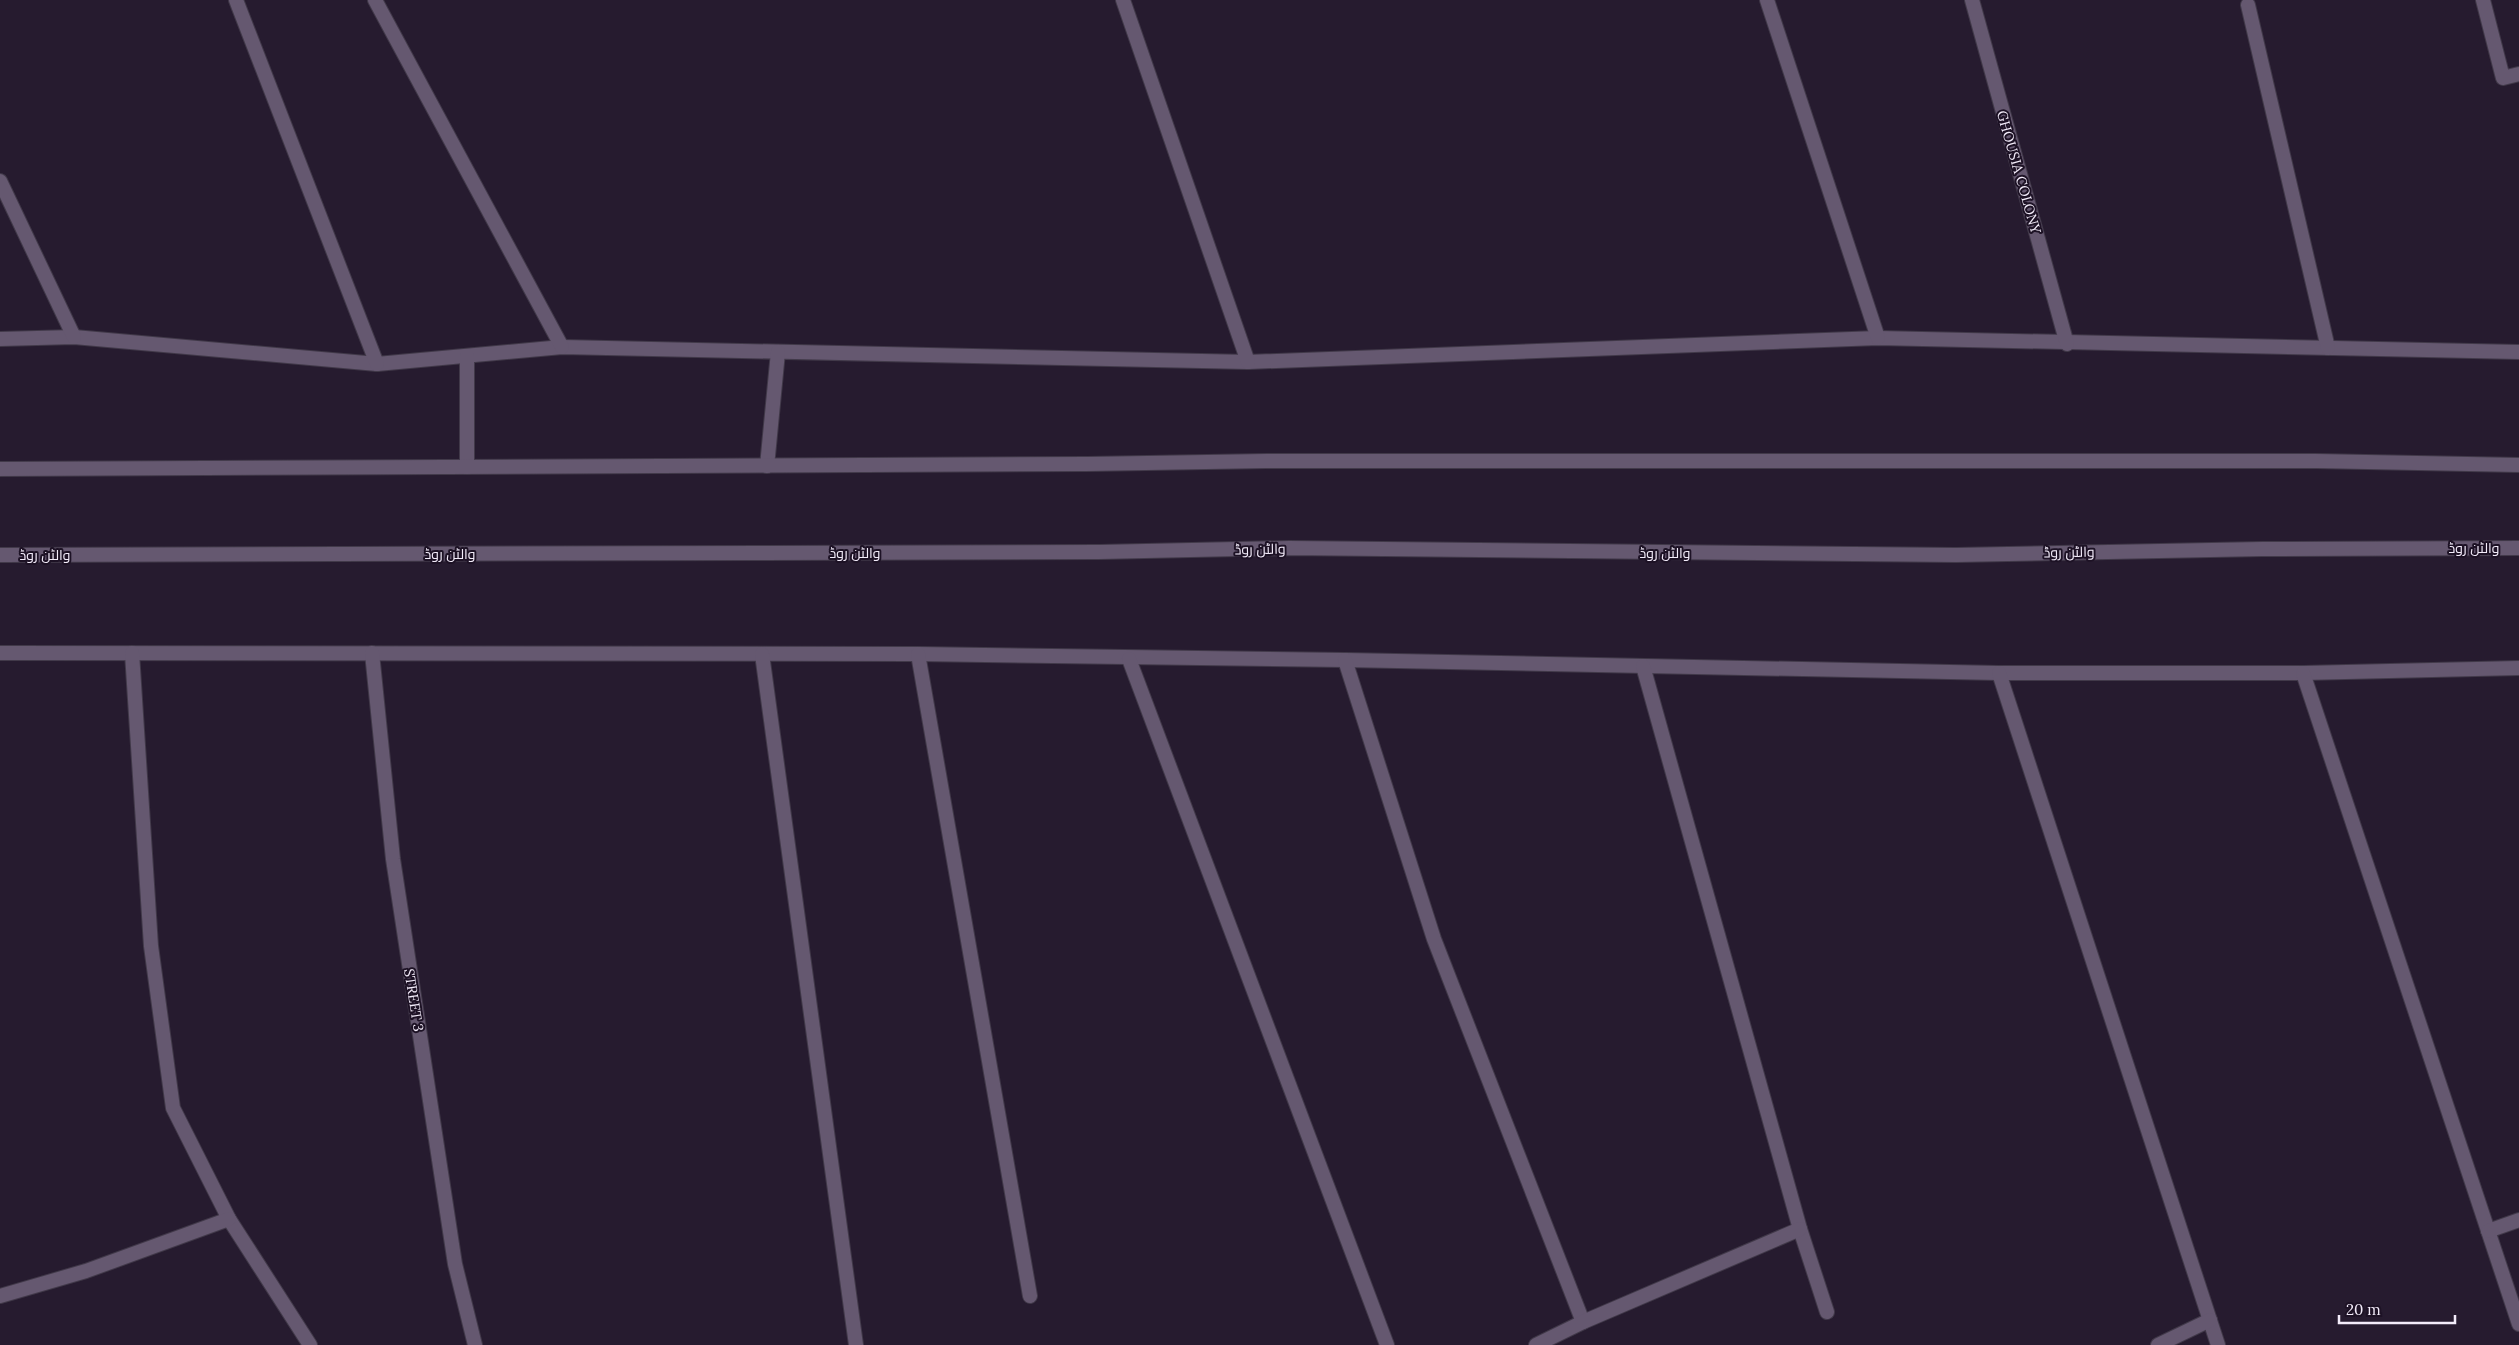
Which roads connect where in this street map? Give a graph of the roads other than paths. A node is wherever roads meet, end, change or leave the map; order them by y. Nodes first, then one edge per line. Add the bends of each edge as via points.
1 (236, 0) edge
2 (375, 0) edge
3 (1123, 0) edge
4 (1767, 0) edge
5 (1972, 0) edge
6 (2483, 0) edge
7 (2248, 5) dead end
8 (2519, 74) edge
9 (0, 180) edge
10 (74, 337) junction
11 (1878, 338) junction
12 (0, 339) edge
13 (2067, 344) junction
14 (562, 347) junction
15 (2328, 348) junction
16 (778, 352) junction
17 (2519, 352) edge
18 (468, 356) junction
19 (1248, 362) junction
20 (376, 364) junction
21 (2519, 465) edge
22 (767, 466) junction
23 (467, 468) junction
24 (0, 469) edge
25 (2519, 548) edge
26 (0, 555) edge
27 (0, 653) edge
28 (132, 653) junction
29 (372, 653) junction
30 (762, 654) junction
31 (918, 654) junction
32 (1129, 658) junction
33 (1345, 660) junction
34 (1643, 666) junction
35 (2519, 668) edge
36 (1999, 674) junction
37 (2303, 674) junction
38 (228, 1219) junction
39 (2519, 1220) edge
40 (1800, 1229) junction
41 (2488, 1231) junction
42 (0, 1296) edge
43 (1030, 1296) dead end
44 (1827, 1312) dead end
45 (2210, 1320) junction
46 (1583, 1322) junction
47 (2519, 1324) edge
48 (310, 1345) edge
49 (475, 1345) edge
50 (856, 1345) edge
51 (1387, 1345) edge
52 (1536, 1345) edge
53 (2158, 1345) edge
54 (2218, 1345) edge

1 - 20 street
2 - 14 street
3 - 19 street
4 - 11 street
5 - 13 street, GHOUSIA COLONY
6 - 8 street via 2503,78
7 - 15 street
9 - 10 street
10 - 12 street
10 - 20 street
11 - 13 street
11 - 19 street
13 - 15 street
14 - 16 street
14 - 18 street
15 - 17 street
16 - 19 street
16 - 22 street
18 - 20 street
18 - 23 street
21 - 22 street via 2316,461 1266,461
22 - 23 street
23 - 24 street
25 - 26 street, والٹن روڈ via 2272,548 1956,555 1289,548 1099,552
27 - 28 street
28 - 29 street
28 - 38 street via 151,946 173,1108
29 - 30 street
29 - 49 street, STREET 3 via 393,859 455,1264
30 - 31 street
30 - 50 street
31 - 32 street
31 - 43 street
32 - 33 street
32 - 51 street
33 - 34 street
33 - 46 street via 1434,939
34 - 36 street
34 - 40 street
35 - 37 street
36 - 37 street
36 - 45 street
37 - 41 street
38 - 42 street via 86,1271
38 - 48 street
39 - 41 street
40 - 44 street
40 - 46 street
41 - 47 street
45 - 53 street
45 - 54 street
46 - 52 street

